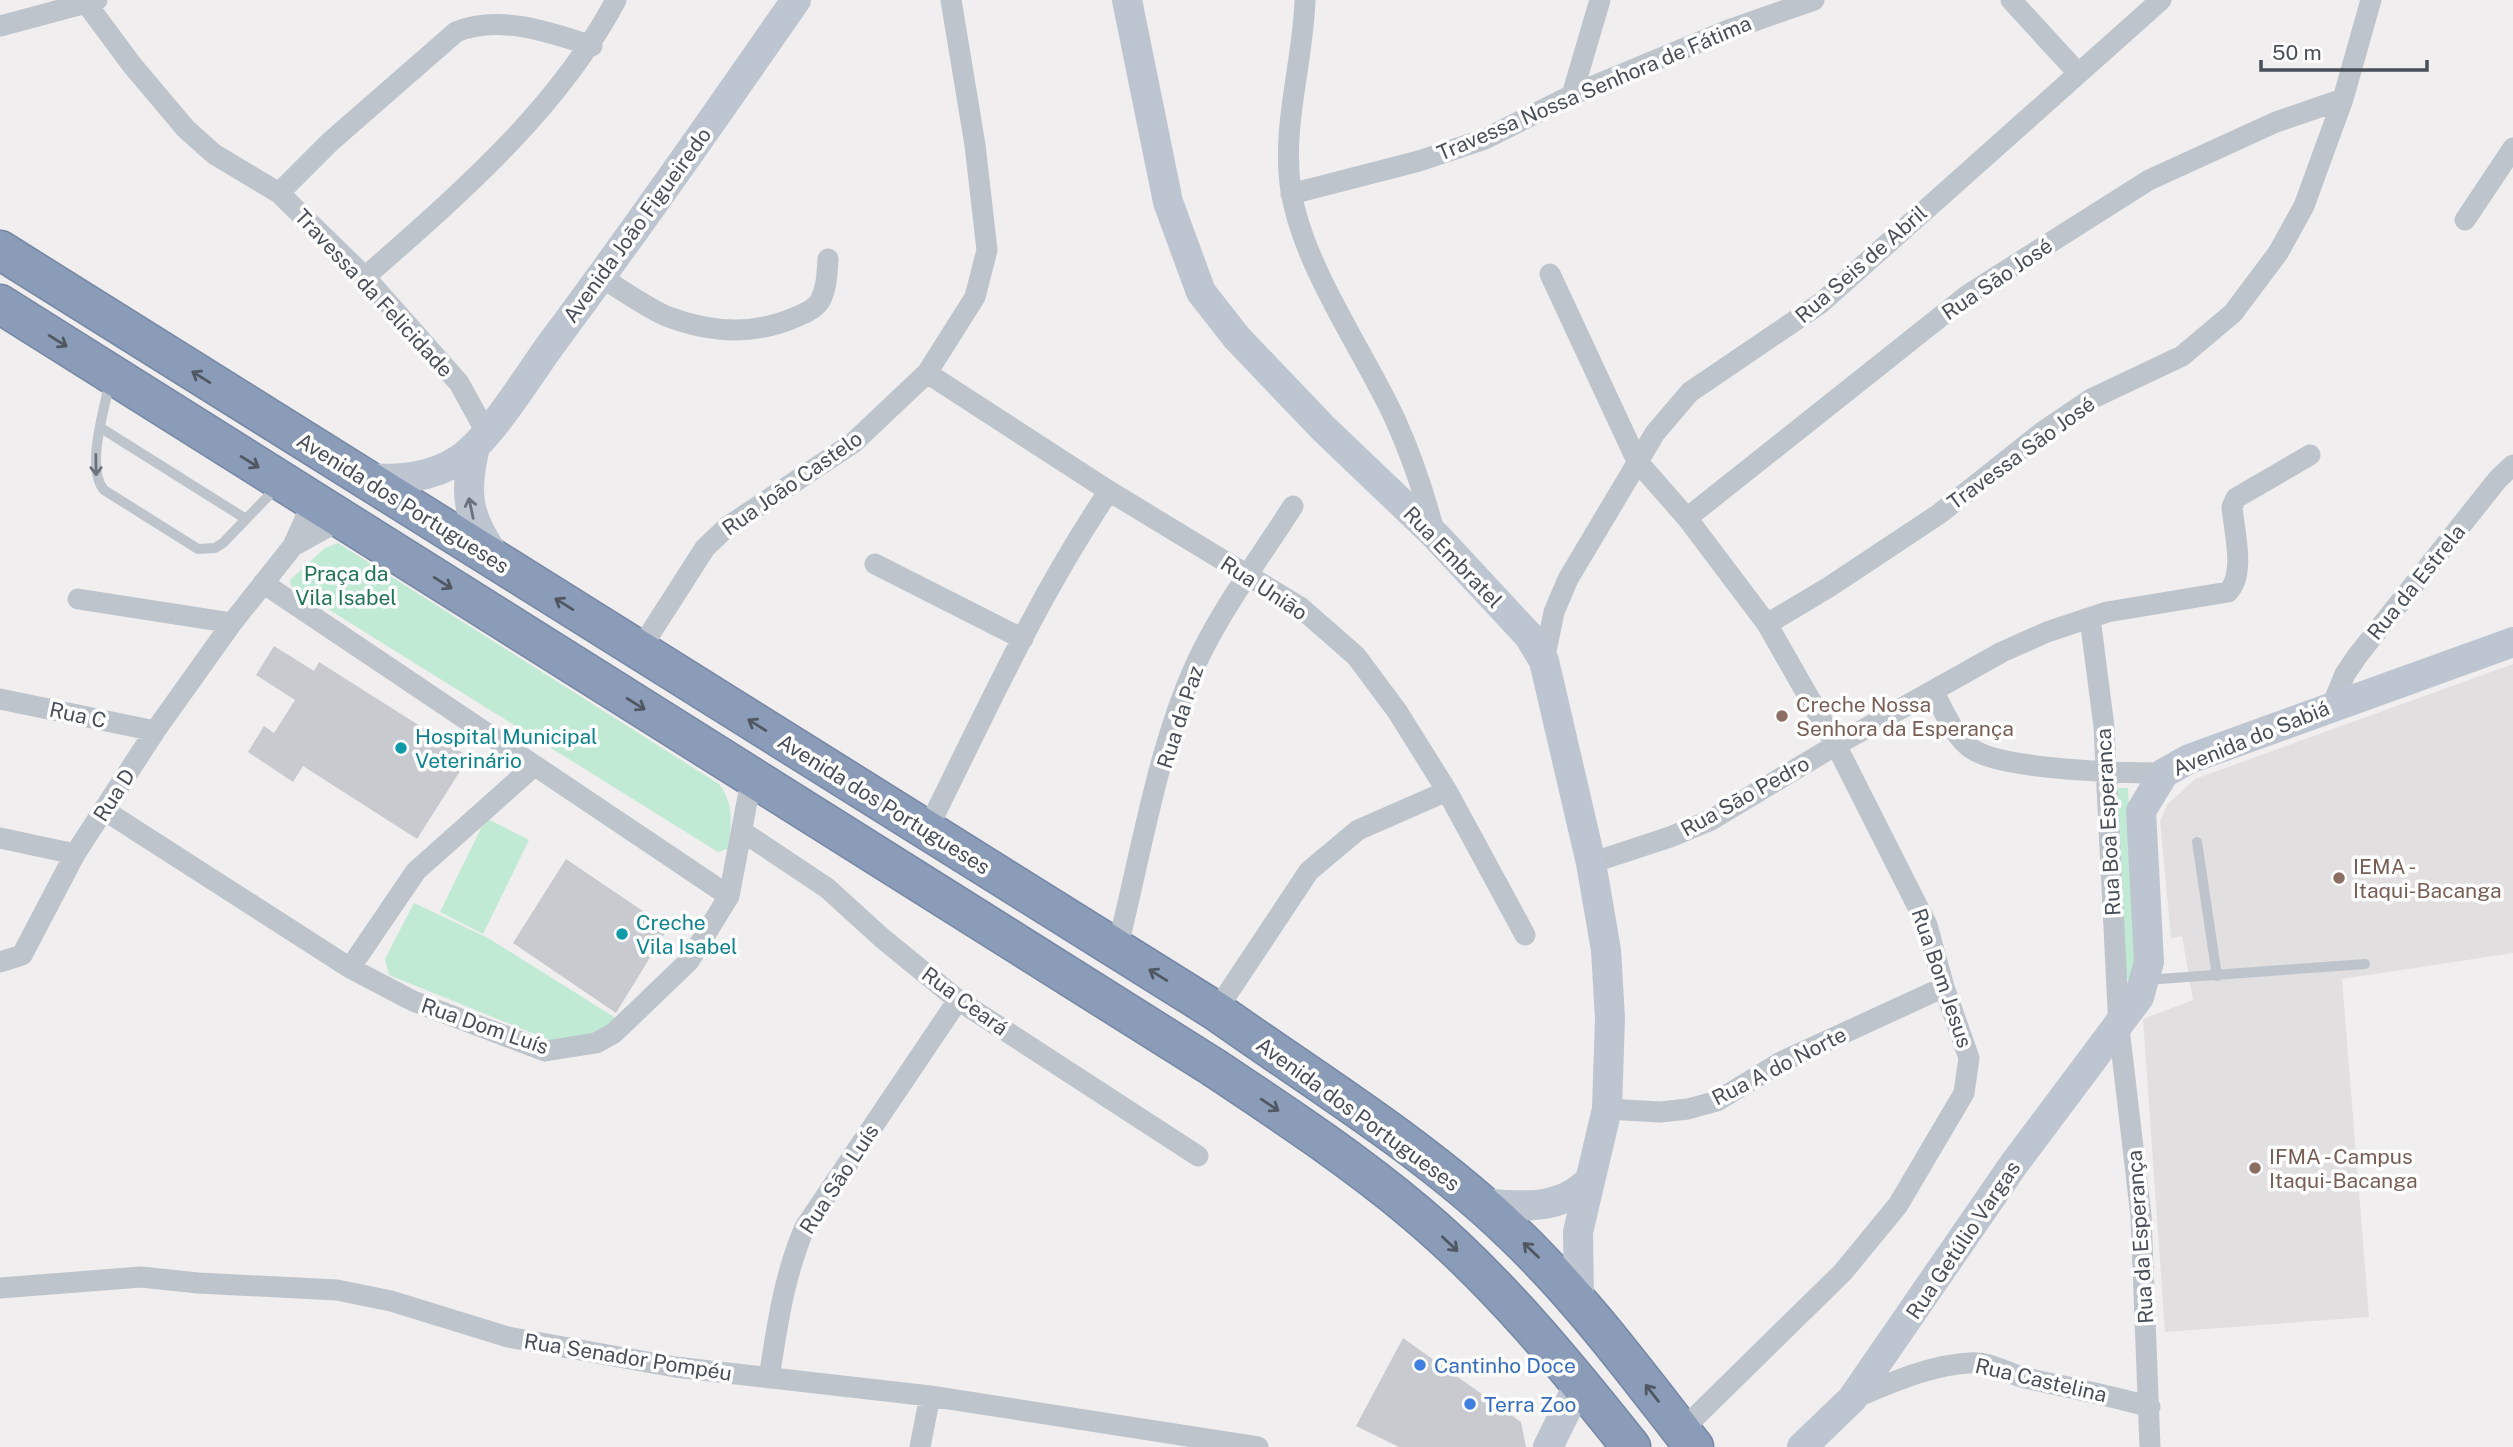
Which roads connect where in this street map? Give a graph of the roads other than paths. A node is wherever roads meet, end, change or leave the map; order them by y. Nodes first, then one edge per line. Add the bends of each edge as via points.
1 (616, 0) edge
2 (796, 0) edge
3 (951, 0) edge
4 (1127, 0) edge
5 (1305, 0) edge
6 (1600, 0) edge
7 (1814, 0) edge
8 (2011, 0) edge
9 (2161, 0) edge
10 (2371, 0) edge
11 (91, 2) edge
12 (0, 26) edge
13 (592, 46) junction
14 (2078, 73) junction
15 (1572, 95) junction
16 (2343, 99) junction
17 (2513, 148) edge
18 (279, 193) junction
19 (1291, 194) junction
20 (2465, 220) dead end
21 (0, 250) edge
22 (828, 259) dead end
23 (1550, 274) dead end
24 (365, 277) junction
25 (601, 277) junction
26 (0, 304) edge
27 (927, 373) junction
28 (111, 374) junction
29 (101, 428) junction
30 (480, 440) junction
31 (2310, 455) dead end
32 (1637, 461) junction
33 (2513, 465) edge
34 (363, 478) junction
35 (1109, 491) junction
36 (312, 500) junction
37 (1293, 506) dead end
38 (1687, 518) junction
39 (246, 519) junction
40 (1435, 535) junction
41 (293, 546) junction
42 (499, 563) junction
43 (874, 564) dead end
44 (1248, 576) junction
45 (263, 583) junction
46 (78, 599) dead end
47 (2090, 618) junction
48 (232, 623) junction
49 (1767, 624) junction
50 (1023, 639) junction
51 (2513, 642) edge
52 (639, 651) junction
53 (1544, 662) junction
54 (1933, 691) junction
55 (0, 699) edge
56 (2332, 706) junction
57 (155, 731) junction
58 (1836, 745) junction
59 (534, 766) junction
60 (2105, 773) junction
61 (2164, 773) junction
62 (752, 776) junction
63 (1447, 791) junction
64 (104, 810) junction
65 (927, 830) junction
66 (743, 832) junction
67 (839, 832) junction
68 (0, 838) edge
69 (2197, 842) dead end
70 (75, 854) junction
71 (1591, 863) junction
72 (729, 897) junction
73 (1040, 901) junction
74 (1525, 935) dead end
75 (1117, 949) junction
76 (0, 961) edge
77 (2365, 964) dead end
78 (350, 968) junction
79 (2217, 976) junction
80 (2146, 980) junction
81 (1944, 988) junction
82 (958, 1000) junction
83 (1216, 1011) junction
84 (2119, 1027) junction
85 (1607, 1109) junction
86 (1198, 1156) dead end
87 (1589, 1181) junction
88 (1480, 1203) junction
89 (0, 1288) edge
90 (1579, 1299) junction
91 (769, 1378) junction
92 (1580, 1382) junction
93 (930, 1395) junction
94 (1852, 1399) junction
95 (2150, 1406) junction
96 (1688, 1439) edge
97 (920, 1447) edge
98 (1258, 1447) edge
99 (1548, 1447) edge
100 (1631, 1447) edge
101 (1802, 1447) edge
102 (2150, 1447) edge

1 - 13 street
2 - 25 main road, Avenida João Figueiredo
3 - 27 street, Rua João Castelo via 987,250 975,297
4 - 40 main road, Rua Embratel via 1168,202 1201,292 1303,408
5 - 19 street via 1289,124
6 - 15 street
7 - 15 street, Travessa Nossa Senhora de Fátima
8 - 14 street
9 - 14 street, Rua Seis de Abril
10 - 16 street, Travessa São José
11 - 12 street
11 - 18 street, Travessa da Felicidade via 132,65 186,129 214,154
13 - 18 street via 528,27 473,25 456,32
13 - 24 street via 506,148
14 - 32 street, Rua Seis de Abril via 1821,303 1690,392 1673,408
15 - 19 street, Travessa Nossa Senhora de Fátima via 1485,139
16 - 38 street, Rua São José via 2277,122 2149,180 1969,293
16 - 49 street, Travessa São José via 2304,206 2278,253 2233,313 2182,356 2091,399 1939,514
17 - 20 street
18 - 24 street, Travessa da Felicidade
19 - 40 street via 1306,242 1424,488
34 -> 21 highway, Avenida dos Portugueses
22 - 25 street via 819,303 809,312 760,330 732,331 664,315
23 - 32 street, Rua Bom Jesus
24 - 30 street, Travessa da Felicidade via 460,383
25 - 30 main road, Avenida João Figueiredo
26 -> 28 highway, Avenida dos Portugueses
27 - 35 street, Rua União
27 - 52 street, Rua João Castelo via 853,443 712,541
28 - 29 lane
28 -> 36 highway, Avenida dos Portugueses
29 - 39 lane
29 -> 39 lane via 97,482 198,549 223,543
30 - 34 main road, Avenida João Figueiredo via 443,469 429,474 407,479
42 -> 30 main road, Avenida João Figueiredo via 475,526 470,508 468,488
31 - 47 street, Rua São Pedro via 2236,498 2232,507 2236,584 2228,592
32 - 38 street, Rua Bom Jesus
32 - 53 street, Rua Seis de Abril via 1568,579 1554,612
33 - 56 street, Rua da Estrela via 2358,655
34 - 42 highway, Avenida dos Portugueses
35 - 44 street, Rua União
35 - 50 street
36 - 39 lane
36 - 41 street, Rua D
36 - 41 street, Rua D
36 -> 62 highway, Avenida dos Portugueses
37 - 44 street, Rua da Paz
38 - 49 street, Rua Bom Jesus
40 - 53 main road, Rua Embratel via 1529,636
41 - 45 street, Rua D
52 -> 42 highway, Avenida dos Portugueses
43 - 50 street
44 - 63 street, Rua União via 1300,607 1356,656
44 - 75 street, Rua da Paz via 1194,669 1167,746
45 - 48 street, Rua D
45 - 59 street
46 - 48 street
47 - 54 street, Rua São Pedro via 2013,647
47 - 60 street, Rua Boa Esperanca
48 - 57 street, Rua D
49 - 58 street, Rua Bom Jesus
50 - 65 street
51 - 56 main road, Avenida do Sabiá
65 -> 52 highway, Avenida dos Portugueses
53 - 71 main road, Rua Embratel
54 - 58 street, Rua São Pedro
54 - 60 street via 1971,749 1991,757
55 - 57 street, Rua C
56 - 61 main road, Avenida do Sabiá via 2189,759
57 - 64 street, Rua D
58 - 71 street, Rua São Pedro via 1711,820
58 - 81 street, Rua Bom Jesus via 1927,925
59 - 72 street
59 - 78 street via 416,870
60 - 61 street
60 - 84 street, Rua Boa Esperanca
61 - 80 main road, Avenida do Sabiá via 2146,799 2140,826 2150,962
62 - 66 street, Rua Dom Luís
62 - 67 highway, Avenida dos Portugueses
63 - 74 street, Rua União
63 - 83 street via 1358,830 1309,871
64 - 70 street, Rua D
64 - 78 street, Rua Dom Luís
65 - 73 highway, Avenida dos Portugueses
66 - 72 street, Rua Dom Luís
66 - 82 street, Rua Ceará via 827,888
67 - 73 highway via 896,850 1014,927 1028,930 1033,926
67 -> 92 highway, Avenida dos Portugueses via 1329,1144 1468,1261
68 - 70 street
69 - 79 lane
70 - 76 street, Rua D via 22,955
71 - 85 main road, Rua Embratel via 1606,950 1610,1018
72 - 78 street, Rua Dom Luís via 689,961 650,1001 614,1032 570,1050 545,1051 413,1001
73 - 75 highway, Avenida dos Portugueses
83 -> 75 highway, Avenida dos Portugueses
77 - 79 lane
79 - 80 lane
80 - 84 main road, Avenida do Sabiá
81 - 85 street, Rua A do Norte via 1781,1062 1717,1101 1660,1112
81 - 96 street, Rua Bom Jesus via 1969,1058 1964,1093 1951,1119 1898,1205 1843,1272
82 - 86 street, Rua Ceará
82 - 91 street, Rua São Luís via 805,1227 794,1251
83 - 88 highway, Avenida dos Portugueses
84 - 94 main road, Rua Getúlio Vargas via 2022,1153
84 - 95 street, Rua da Esperança via 2141,1216
85 - 87 main road, Rua Embratel
87 - 88 main road via 1578,1193 1553,1203
87 - 90 main road, Rua Embratel via 1578,1232
90 -> 88 highway, Avenida dos Portugueses
89 - 91 street, Rua Senador Pompéu via 141,1277 337,1290 391,1301 508,1337 675,1367
96 -> 90 highway, Avenida dos Portugueses
91 - 93 street, Rua Senador Pompéu
92 - 99 main road
92 - 100 highway, Avenida dos Portugueses
93 - 97 street
93 - 98 street, Rua Senador Pompéu
94 - 95 street, Rua Castelina via 1899,1380 1985,1363 2023,1377
94 - 101 main road, Rua Getúlio Vargas
95 - 102 street, Rua da Esperança

